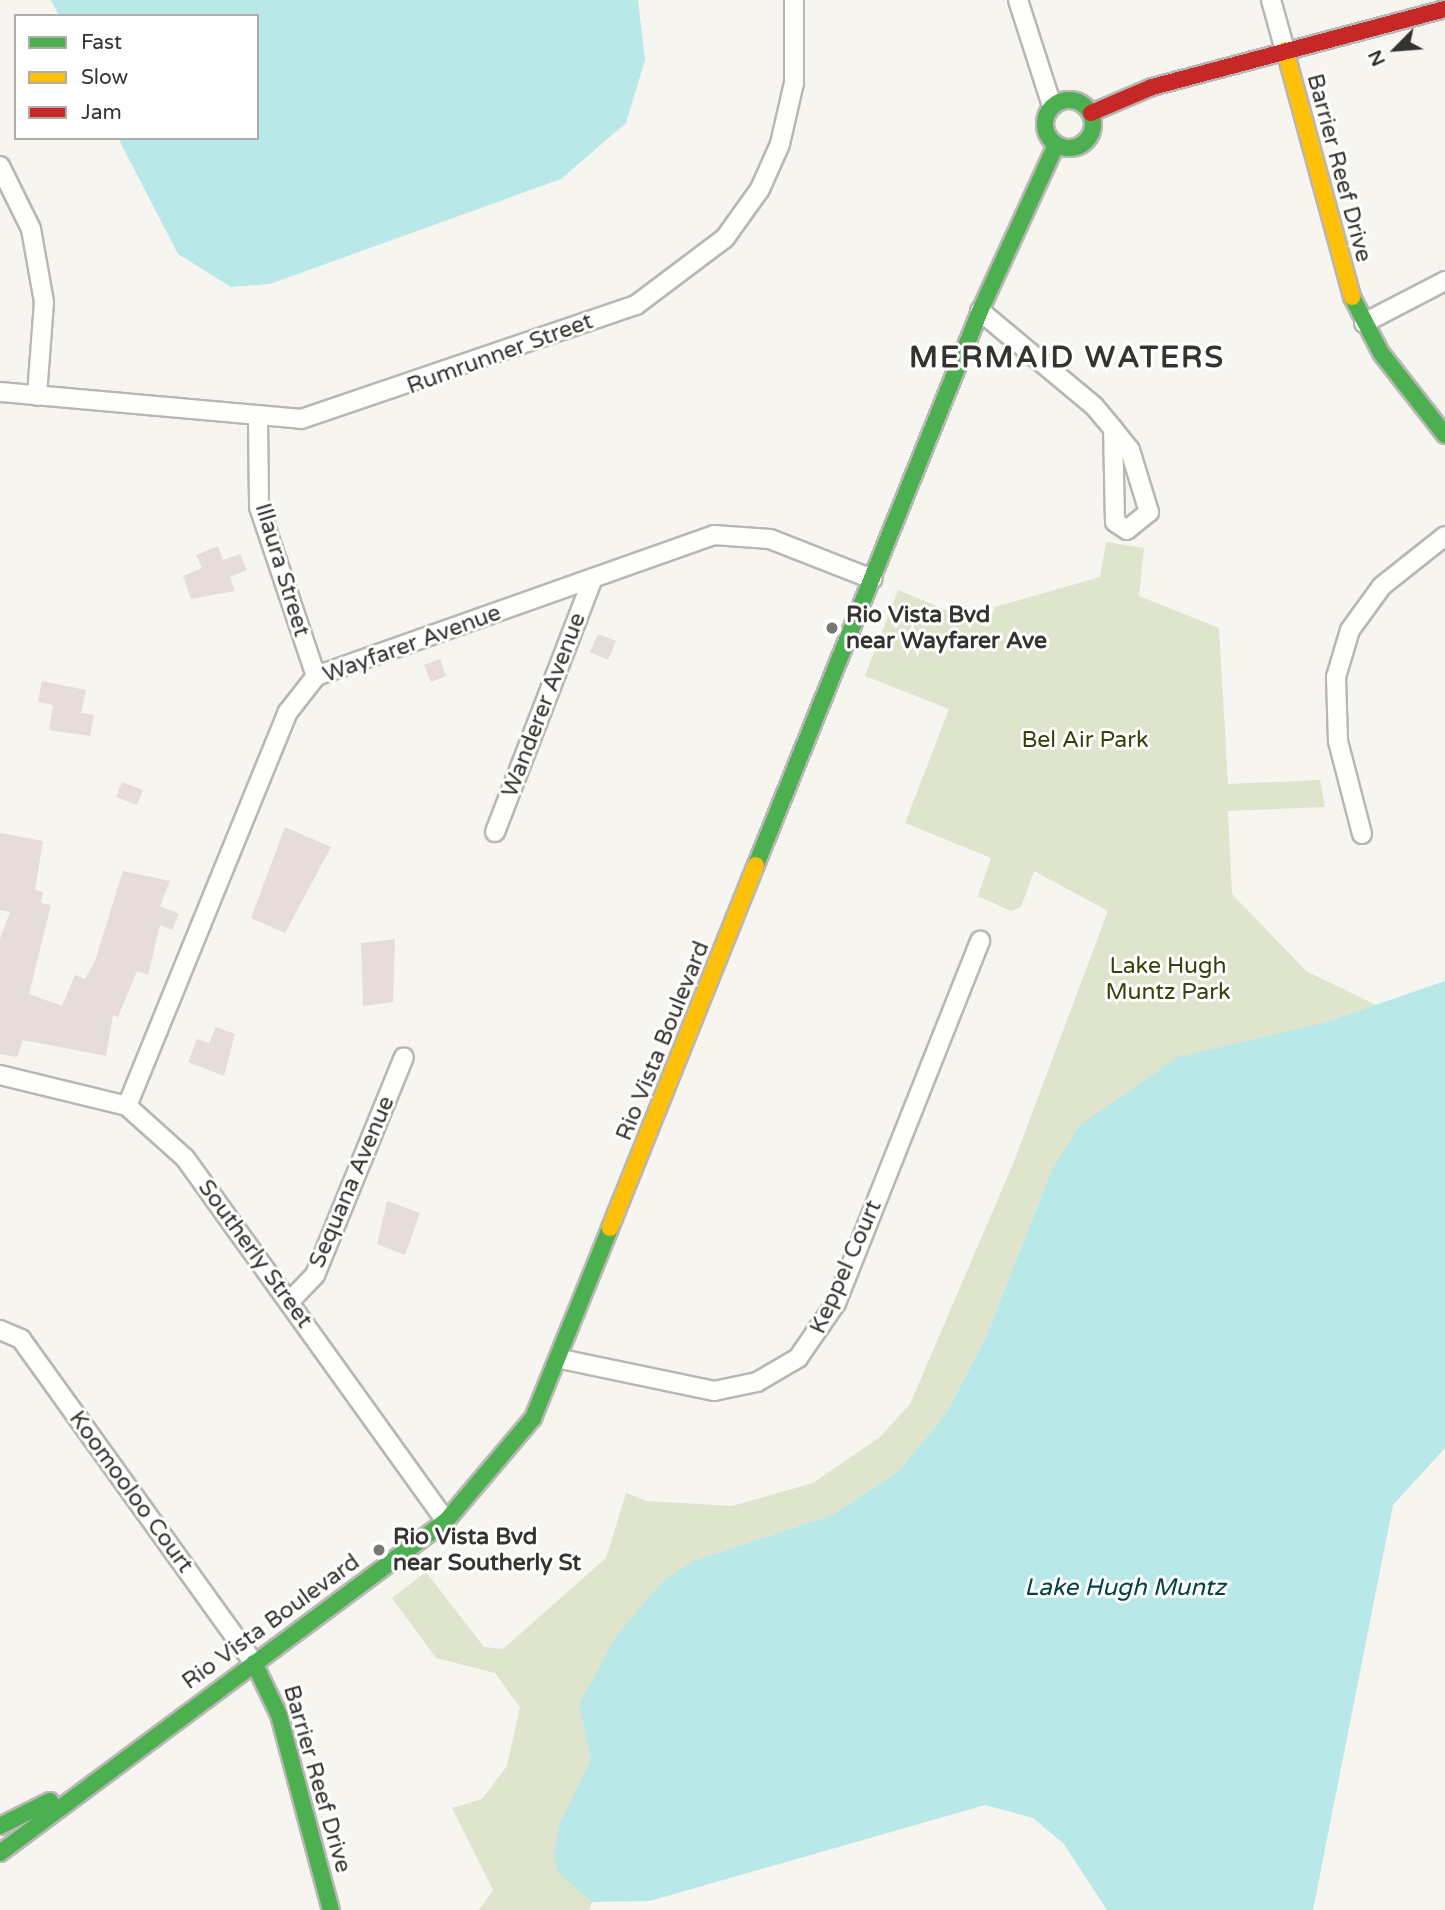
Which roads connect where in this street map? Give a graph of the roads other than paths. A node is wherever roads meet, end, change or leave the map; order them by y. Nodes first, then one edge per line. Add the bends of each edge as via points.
1 (794, 0) edge
2 (1018, 0) edge
3 (1271, 0) edge
4 (1445, 9) edge
5 (1284, 50) junction
6 (1052, 106) junction
7 (1090, 113) junction
8 (1056, 145) junction
9 (0, 166) edge
10 (1445, 281) edge
11 (980, 311) junction
12 (1364, 323) junction
13 (0, 392) edge
14 (37, 396) junction
15 (258, 420) junction
16 (1113, 429) junction
17 (1445, 435) edge
18 (1445, 536) edge
19 (593, 578) junction
20 (872, 579) junction
21 (316, 676) junction
22 (495, 832) dead end
23 (1362, 834) dead end
24 (980, 941) dead end
25 (404, 1057) dead end
26 (0, 1075) edge
27 (127, 1106) junction
28 (290, 1301) junction
29 (0, 1330) edge
30 (561, 1359) junction
31 (446, 1521) junction
32 (254, 1663) junction
33 (86, 1783) junction
34 (0, 1826) edge
35 (0, 1853) edge
36 (331, 1910) edge

1 - 15 street, Rumrunner Street via 794,83 780,144 760,189 725,238 680,278 636,305 367,402 302,419
2 - 6 street
3 - 5 street
4 - 5 street
5 - 7 street via 1152,87
5 - 12 street, Barrier Reef Drive via 1334,251
6 - 7 street via 1076,100
6 - 8 street via 1044,124
7 - 8 street via 1092,130 1081,145
8 - 11 street, Rio Vista Boulevard
9 - 14 street via 31,229 44,302
10 - 12 street
11 - 16 street
11 - 20 street, Rio Vista Boulevard
12 - 17 street, Barrier Reef Drive via 1398,377
13 - 14 street, Rumrunner Street
14 - 15 street, Rumrunner Street
15 - 21 street, Illaura Street via 259,507
16 - 16 street via 1130,450 1149,512 1127,530 1115,522
18 - 23 street via 1382,586 1350,630 1336,677 1338,741
19 - 20 street, Wayfarer Avenue via 688,542 736,533 770,539
19 - 21 street, Wayfarer Avenue
19 - 22 street, Wanderer Avenue
20 - 30 street, Rio Vista Boulevard
21 - 27 street, Wayfarer Avenue via 288,712
24 - 30 street, Keppel Court via 836,1303 798,1358 757,1382 713,1391
25 - 28 street, Sequana Avenue via 315,1275
26 - 27 street, Southerly Street
27 - 28 street, Southerly Street via 185,1158
28 - 31 street, Southerly Street
29 - 32 street, Koomooloo Court via 21,1339
30 - 31 street, Rio Vista Boulevard via 517,1443
31 - 32 street, Rio Vista Boulevard
32 - 33 street, Rio Vista Boulevard
32 - 36 street, Barrier Reef Drive via 279,1715
33 - 34 street, Rio Vista Boulevard
33 - 35 street, Rio Vista Boulevard

